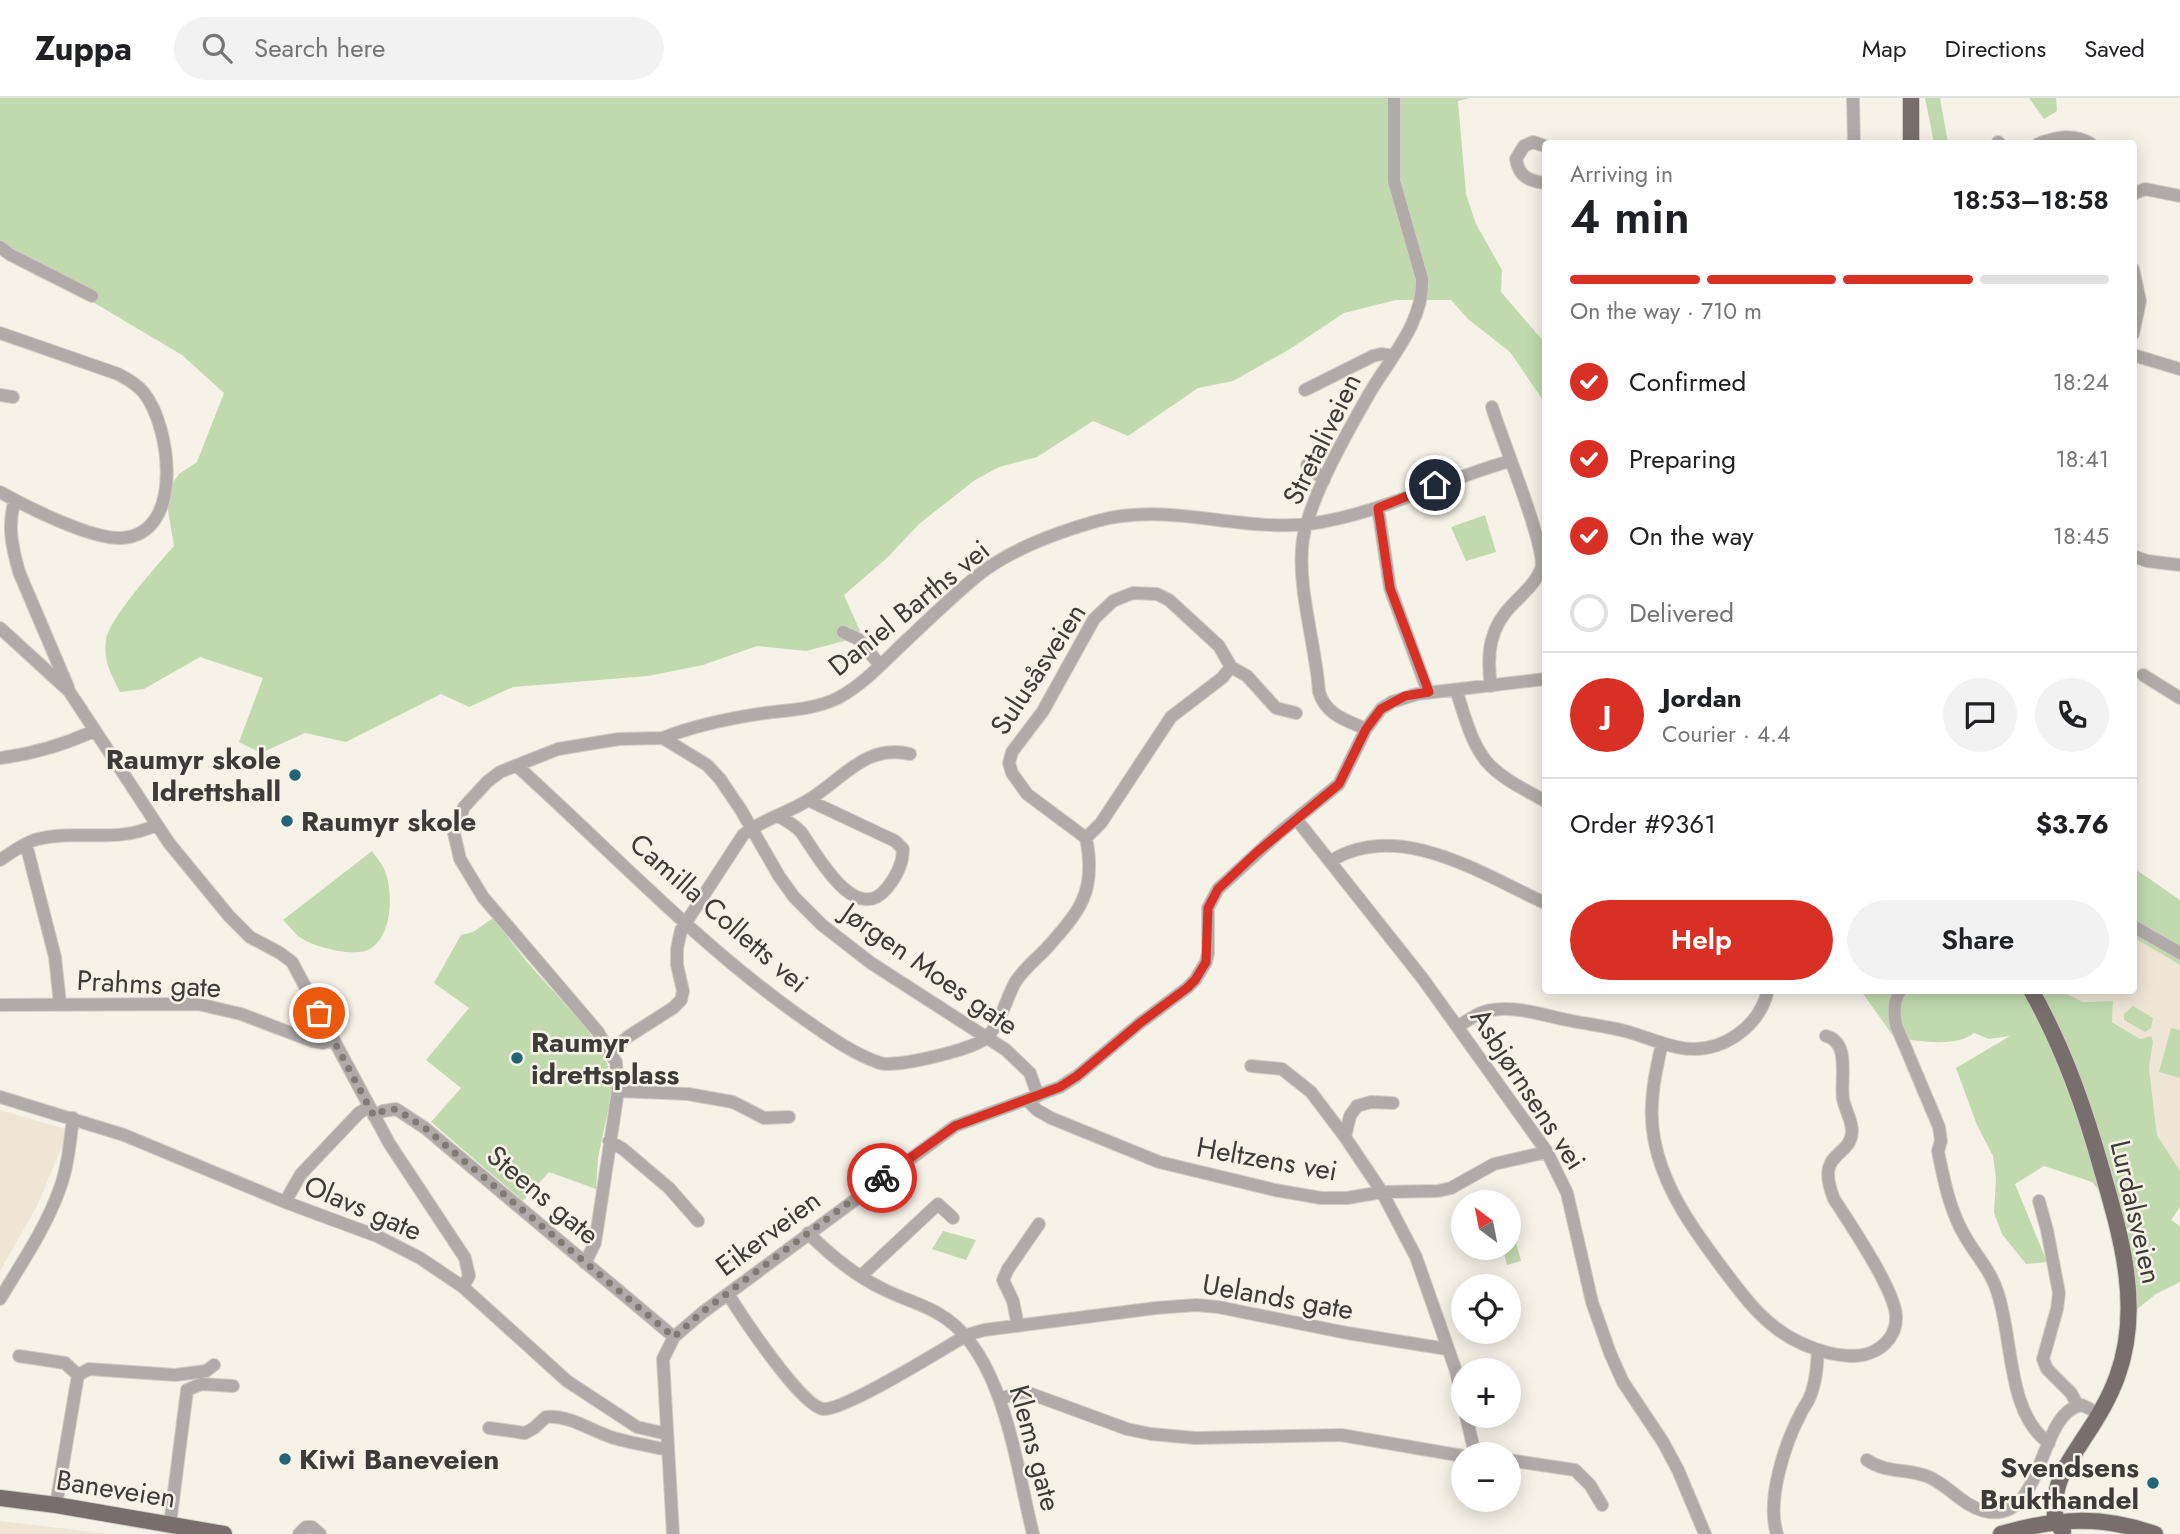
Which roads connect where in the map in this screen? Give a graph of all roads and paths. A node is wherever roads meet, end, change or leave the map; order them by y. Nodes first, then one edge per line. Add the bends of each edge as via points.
1 (1394, 98) edge
2 (1853, 98) edge
3 (1911, 98) edge
4 (1854, 140) edge
5 (1912, 140) edge
6 (2056, 140) edge
7 (2084, 140) edge
8 (1542, 145) edge
9 (1542, 182) edge
10 (2137, 190) edge
11 (2180, 196) edge
12 (0, 247) edge
13 (2137, 287) edge
14 (92, 296) dead end
15 (2137, 315) edge
16 (0, 333) edge
17 (1393, 356) junction
18 (2137, 356) edge
19 (2180, 369) edge
20 (1305, 390) dead end
21 (1492, 407) dead end
22 (1510, 461) junction
23 (1307, 465) dead end
24 (1324, 480) junction
25 (0, 492) edge
26 (15, 500) junction
27 (1378, 508) junction
28 (1307, 524) junction
29 (2137, 557) edge
30 (2180, 565) edge
31 (0, 629) edge
32 (843, 632) dead end
33 (880, 665) junction
34 (1231, 667) junction
35 (2143, 675) dead end
36 (1542, 679) edge
37 (1491, 685) junction
38 (1456, 690) junction
39 (69, 691) junction
40 (1429, 692) junction
41 (2180, 698) edge
42 (1296, 713) dead end
43 (1366, 729) junction
44 (94, 731) junction
45 (663, 738) junction
46 (909, 754) dead end
47 (0, 758) edge
48 (517, 766) junction
49 (1542, 799) edge
50 (808, 800) junction
51 (779, 816) junction
52 (1297, 820) junction
53 (156, 825) junction
54 (752, 828) junction
55 (1086, 838) junction
56 (26, 844) junction
57 (0, 860) edge
58 (1331, 861) junction
59 (1542, 902) edge
60 (686, 922) junction
61 (2137, 928) edge
62 (2180, 953) edge
63 (1767, 994) edge
64 (1898, 994) edge
65 (2033, 994) edge
66 (60, 1004) junction
67 (0, 1005) edge
68 (1458, 1026) junction
69 (1826, 1036) dead end
70 (986, 1038) junction
71 (332, 1040) junction
72 (1662, 1043) junction
73 (611, 1051) junction
74 (1251, 1066) dead end
75 (618, 1091) junction
76 (0, 1097) edge
77 (1033, 1098) junction
78 (1393, 1103) dead end
79 (372, 1112) junction
80 (789, 1117) dead end
81 (73, 1118) junction
82 (1345, 1137) junction
83 (609, 1142) junction
84 (1547, 1152) junction
85 (1382, 1192) junction
86 (2039, 1201) dead end
87 (285, 1202) junction
88 (953, 1218) dead end
89 (698, 1221) dead end
90 (1039, 1224) dead end
91 (808, 1233) junction
92 (585, 1264) junction
93 (861, 1276) junction
94 (463, 1287) junction
95 (728, 1294) junction
96 (0, 1299) edge
97 (1018, 1326) junction
98 (967, 1335) junction
99 (674, 1337) junction
100 (1447, 1349) junction
101 (1818, 1350) junction
102 (19, 1356) dead end
103 (1451, 1360) edge
104 (214, 1365) dead end
105 (78, 1375) junction
106 (233, 1386) dead end
107 (1000, 1399) junction
108 (2078, 1406) junction
109 (2099, 1414) junction
110 (489, 1428) dead end
111 (667, 1434) junction
112 (2049, 1443) junction
113 (668, 1450) junction
114 (1451, 1454) edge
115 (1867, 1460) dead end
116 (1521, 1462) edge
117 (0, 1498) edge
118 (55, 1505) junction
119 (1602, 1505) dead end
120 (170, 1524) junction
121 (2063, 1524) junction
122 (224, 1534) edge
123 (299, 1534) edge
124 (320, 1534) edge
125 (673, 1534) edge
126 (1033, 1534) edge
127 (1705, 1534) edge
128 (1777, 1534) edge
129 (2001, 1534) edge
130 (2043, 1534) edge
131 (2133, 1534) edge
132 (2155, 1534) edge

1 - 17 street, Stretaliveien via 1394,181 1422,289 1416,316
2 - 4 street
3 - 5 main road
6 - 7 street
8 - 9 street via 1532,142 1524,146 1516,159 1524,177
10 - 11 street
12 - 14 street
13 - 15 street
16 - 26 street via 136,384 159,423 167,463 161,511 145,528 121,538 98,534
17 - 20 street, Stretaliveien via 1373,356
17 - 24 street, Stretaliveien
18 - 19 street
21 - 22 street
22 - 27 street, Daniel Barths vei
22 - 37 street via 1534,526 1542,568 1498,620 1489,648
23 - 24 street
24 - 28 street, Stretaliveien
25 - 26 street
26 - 39 street via 10,532 19,572
27 - 28 street, Daniel Barths vei
27 - 40 street via 1390,588
28 - 33 street, Daniel Barths vei via 1133,514 1040,539 979,575
28 - 43 street, Stretaliveien via 1302,561 1319,692 1328,710
29 - 30 street
31 - 39 street
32 - 33 street via 858,639
33 - 45 street, Daniel Barths vei via 837,699 682,730
34 - 42 street, Sulusåsveien via 1247,676 1276,708
34 - 55 street via 1171,717 1101,823
34 - 55 street, Sulusåsveien via 1219,646 1183,611 1157,594 1133,593 1113,601 1094,619 1009,763 1027,794
35 - 41 street
36 - 37 street, Eikerveien
37 - 38 street, Eikerveien
38 - 40 street, Eikerveien
38 - 49 street via 1474,741 1487,762
39 - 44 street
40 - 43 street, Eikerveien via 1392,702
43 - 52 street, Eikerveien via 1339,784
44 - 47 street via 57,747
44 - 53 street
45 - 48 street via 585,743
45 - 54 street, Jørgen Moes gate via 707,765
46 - 50 street via 885,751 872,755
48 - 60 street, Camilla Colletts vei
48 - 73 street via 487,782 464,807 454,834 460,859 483,897
50 - 51 street
50 - 51 street via 903,849 900,868 885,891 865,899 849,893 833,880 799,830
51 - 54 street
52 - 58 street, Asbjørnsens vei
52 - 77 street, Eikerveien via 1218,889 1208,908 1206,962 1195,980 1077,1076
53 - 56 street via 135,834 53,837
53 - 71 street via 240,928 292,962
54 - 60 street via 734,845
54 - 70 street, Jørgen Moes gate via 794,897 822,925
55 - 70 street via 1090,877 1083,902 1061,933 1023,971
56 - 57 street
56 - 66 street via 55,957
58 - 59 street via 1360,849 1433,852
58 - 68 street, Asbjørnsens vei
60 - 70 street, Camilla Colletts vei via 759,987 815,1027 878,1063 908,1063 970,1047
60 - 73 street via 677,949 681,1000
61 - 62 street
63 - 72 street via 1757,1017 1714,1047 1683,1049
64 - 112 street via 1896,1025 1935,1114 1941,1141 1938,1152 1954,1217 1999,1294 2021,1406
65 - 109 main road, Lurdalsveien via 2079,1095 2127,1275 2129,1315 2124,1351
66 - 67 street, Prahms gate
66 - 71 street, Prahms gate via 198,1004 241,1014 312,1041
68 - 72 street via 1483,1012 1513,1009
68 - 84 street, Asbjørnsens vei
69 - 101 street via 1837,1043 1841,1054 1843,1101 1852,1131 1830,1164 1828,1180 1834,1199 1886,1285 1896,1325 1886,1343 1867,1354 1854,1357
70 - 77 street, Jørgen Moes gate via 1030,1073 1035,1082
71 - 79 street
72 - 101 street via 1652,1125 1675,1197 1744,1298 1775,1328
73 - 75 street
74 - 82 street via 1282,1069 1293,1076
75 - 80 street via 688,1094 733,1102 764,1118
75 - 83 street
76 - 81 street, Olavs gate
77 - 85 street, Heltzens vei via 1037,1110 1071,1127 1183,1168 1321,1198
77 - 91 street, Eikerveien via 955,1126
78 - 82 street via 1357,1106
79 - 87 street via 352,1121 301,1174
79 - 92 street, Steens gate via 404,1112
79 - 94 street via 465,1258 469,1276
81 - 87 street, Olavs gate
81 - 96 street via 60,1191
82 - 85 street
83 - 89 street via 624,1149 669,1188
83 - 92 street via 595,1243
84 - 85 street, Heltzens vei via 1494,1164 1451,1188
84 - 127 street, Asbjørnsens vei via 1567,1193 1609,1353 1678,1470
85 - 100 street via 1416,1256
86 - 108 street via 2059,1293 2043,1359
87 - 94 street, Olavs gate via 377,1237
88 - 93 street via 938,1205
90 - 97 street via 1003,1280
91 - 93 street, Klems gate
91 - 95 street, Eikerveien
92 - 99 street, Steens gate
93 - 98 street, Klems gate via 938,1313
94 - 111 street, Olavs gate via 567,1381 638,1427
95 - 98 street, Uelands gate via 764,1348 810,1403 825,1409 838,1408
95 - 99 street, Eikerveien
97 - 98 street, Uelands gate
97 - 100 street, Uelands gate via 1196,1305
98 - 107 street, Klems gate
99 - 111 street via 663,1359
100 - 103 street
101 - 128 street via 1810,1398 1786,1448 1774,1497
102 - 105 street via 65,1363
104 - 105 street via 206,1371 175,1375 89,1369
105 - 118 street
106 - 120 street via 201,1384 187,1390
107 - 114 street via 1026,1392 1151,1434 1195,1438 1340,1435
107 - 126 street, Klems gate
108 - 109 street
108 - 112 street via 2065,1415
109 - 121 main road, Lurdalsveien via 2065,1468 2060,1484
110 - 113 street via 525,1433 553,1416
111 - 113 street
112 - 115 street via 2024,1495 2001,1512 1971,1506 1927,1476 1885,1469
113 - 125 street
116 - 119 street via 1575,1471
117 - 118 main road, Baneveien
118 - 120 main road, Baneveien
120 - 122 main road, Baneveien
121 - 129 main road
121 - 130 main road
121 - 131 main road
121 - 132 main road via 2110,1522
123 - 124 street via 312,1527

